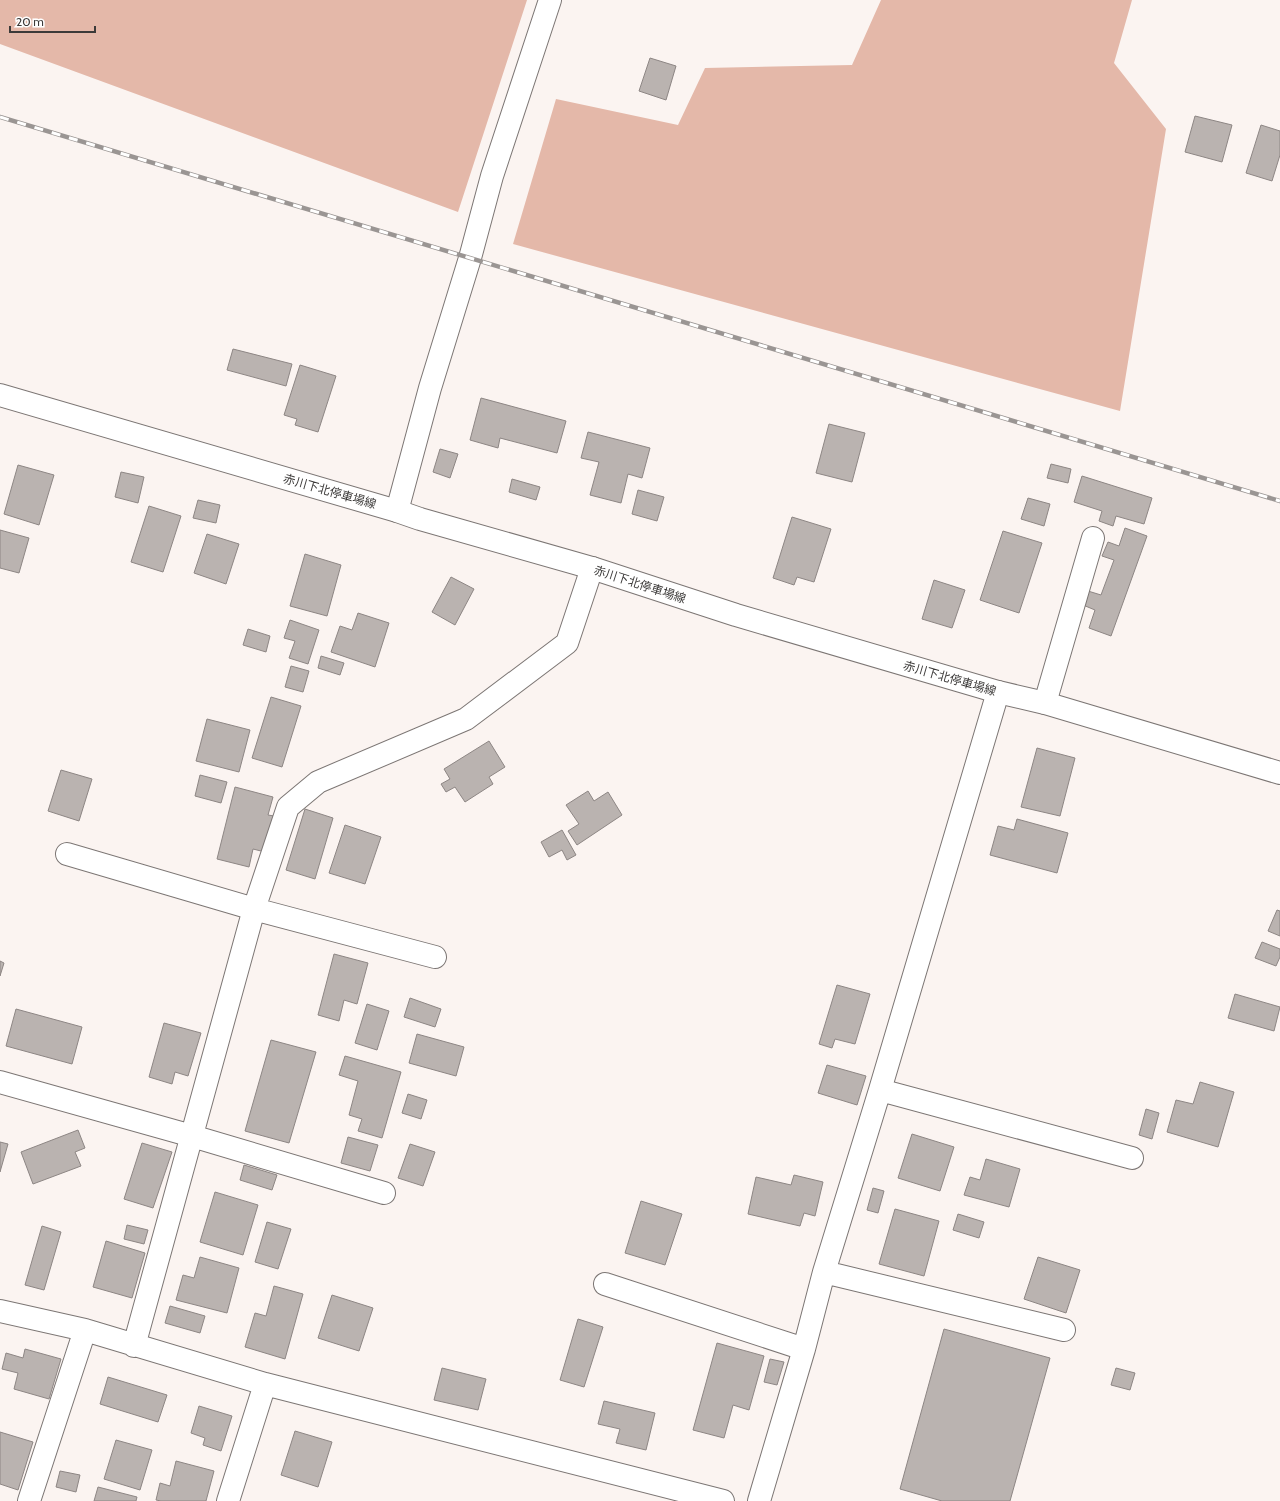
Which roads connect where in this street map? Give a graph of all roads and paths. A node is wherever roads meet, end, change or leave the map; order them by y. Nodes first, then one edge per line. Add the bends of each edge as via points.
1 (550, 0) edge
2 (0, 395) edge
3 (397, 511) junction
4 (1093, 538) dead end
5 (592, 568) junction
6 (998, 692) junction
7 (1045, 703) junction
8 (1280, 774) edge
9 (67, 854) dead end
10 (254, 909) junction
11 (435, 957) dead end
12 (0, 1082) edge
13 (880, 1090) junction
14 (192, 1136) junction
15 (1132, 1158) dead end
16 (384, 1193) dead end
17 (824, 1272) junction
18 (605, 1284) dead end
19 (0, 1311) edge
20 (85, 1330) junction
21 (1064, 1330) dead end
22 (134, 1346) junction
23 (804, 1349) junction
24 (265, 1384) junction
25 (28, 1501) edge
26 (228, 1501) edge
27 (723, 1501) edge
28 (759, 1501) edge

1 - 3 street via 492,176
2 - 3 street, 赤川下北停車場線
3 - 5 street, 赤川下北停車場線
4 - 7 street
5 - 6 street, 赤川下北停車場線 via 736,615
5 - 10 street via 567,643 466,719 318,782 288,807
6 - 7 street, 赤川下北停車場線
6 - 13 street
7 - 8 street, 赤川下北停車場線
9 - 10 street
10 - 11 street
10 - 14 street
12 - 14 street
13 - 15 street
13 - 17 street
14 - 16 street
14 - 22 street
17 - 21 street
17 - 23 street
18 - 23 street
19 - 20 street
20 - 22 street
20 - 25 street
22 - 24 street
23 - 28 street
24 - 26 street
24 - 27 street

